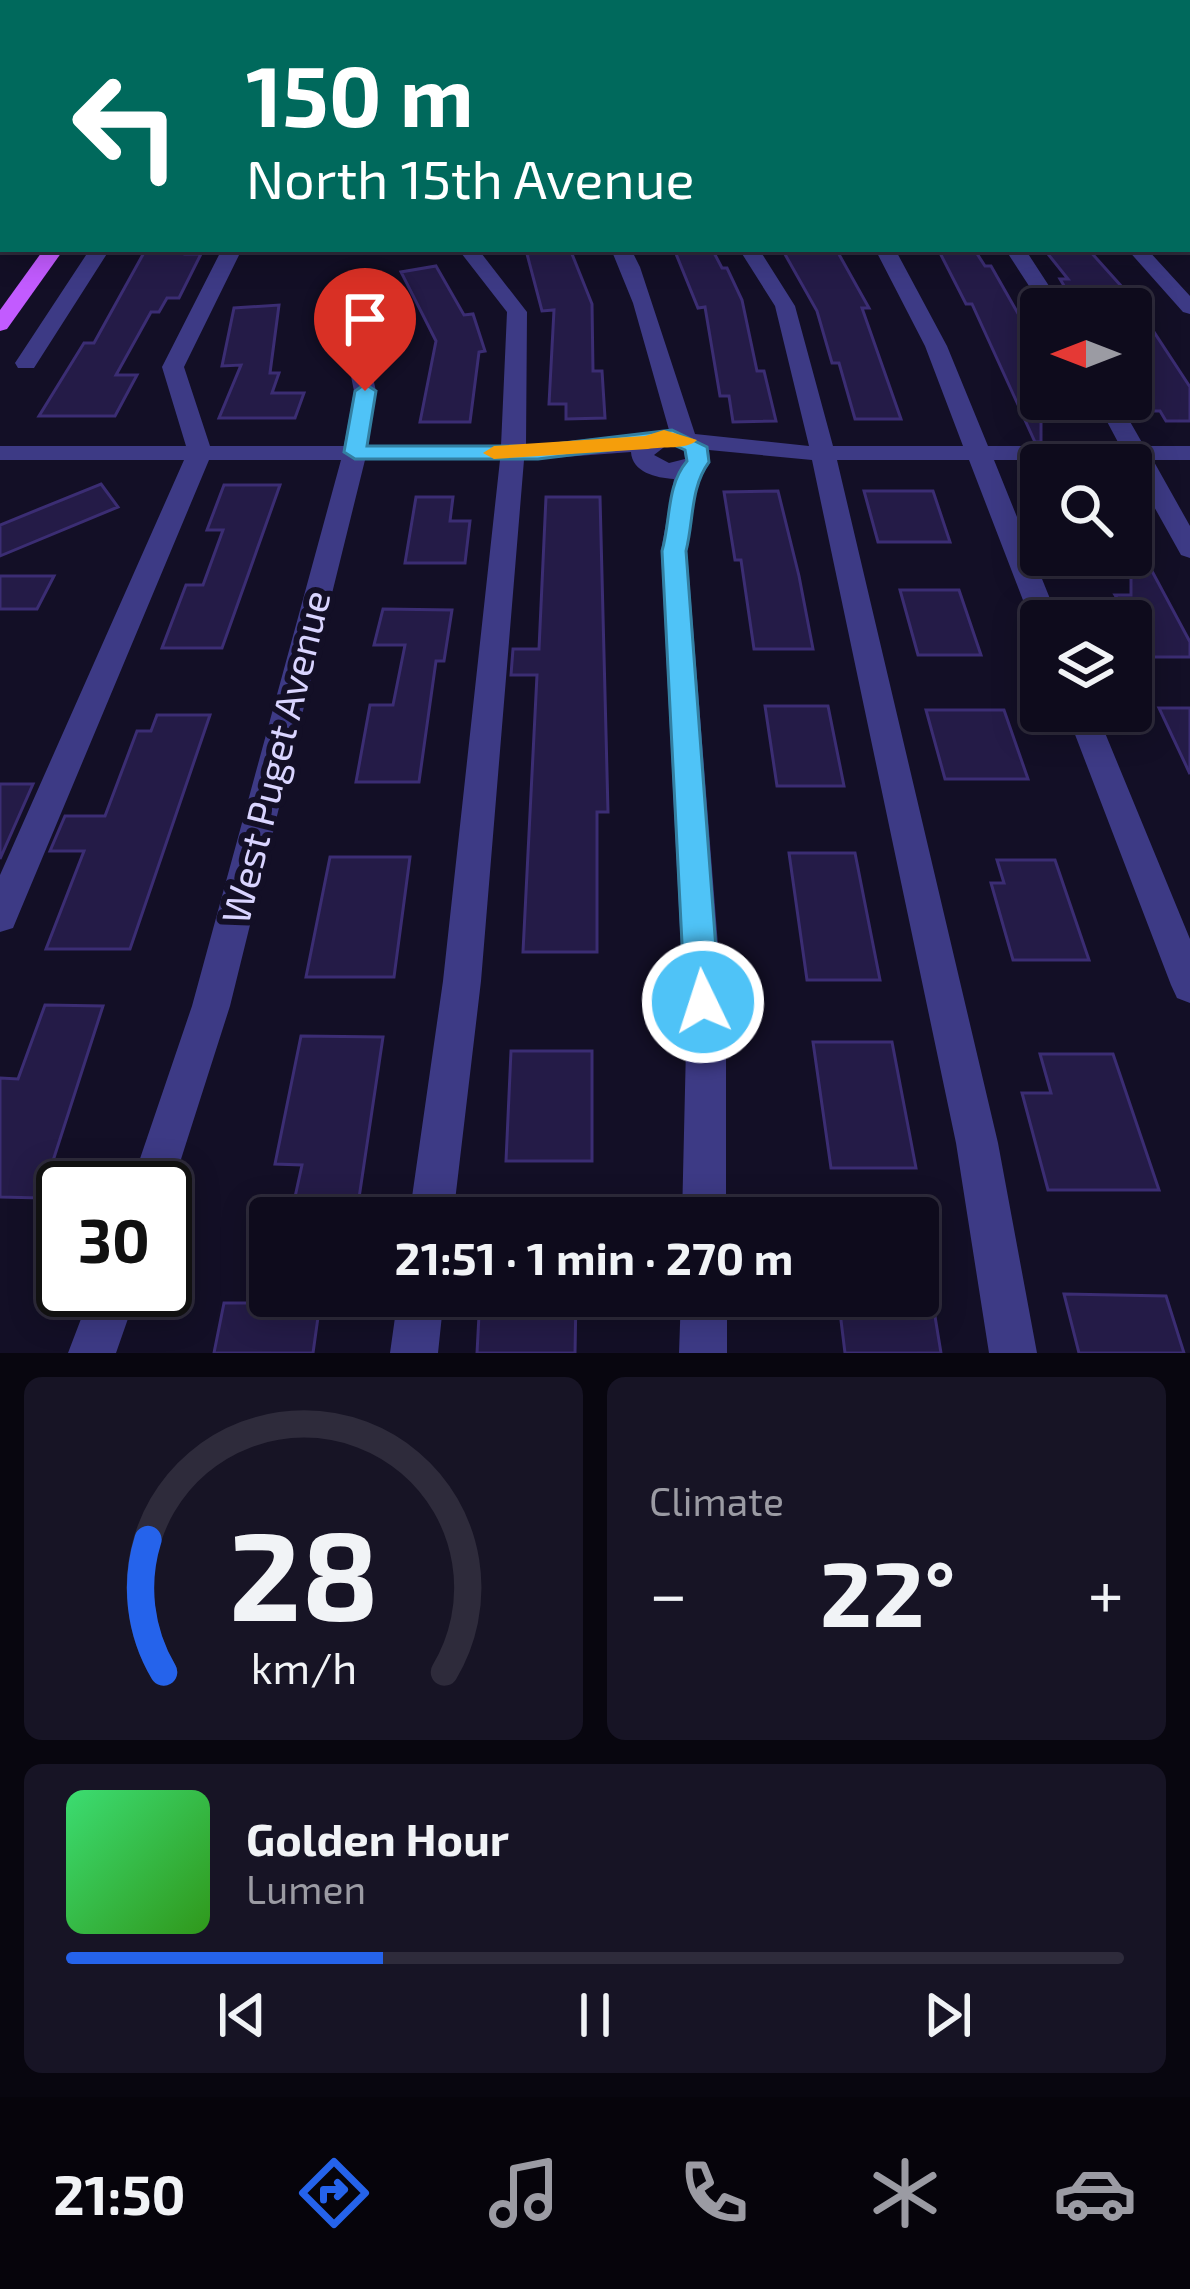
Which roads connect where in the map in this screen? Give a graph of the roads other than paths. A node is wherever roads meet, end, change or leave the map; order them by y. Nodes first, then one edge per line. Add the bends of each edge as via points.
1 (52, 252) edge
2 (98, 252) edge
3 (230, 252) edge
4 (470, 252) edge
5 (623, 252) edge
6 (750, 252) edge
7 (887, 252) edge
8 (1017, 252) edge
9 (1140, 252) edge
10 (1040, 288) edge
11 (1190, 308) edge
12 (350, 322) dead end
13 (0, 325) edge
14 (26, 363) dead end
15 (661, 376) junction
16 (200, 452) junction
17 (355, 452) junction
18 (0, 453) edge
19 (526, 453) junction
20 (691, 453) junction
21 (809, 453) junction
22 (978, 453) junction
23 (1020, 453) edge
24 (1152, 453) edge
25 (1190, 453) edge
26 (651, 455) junction
27 (1152, 480) edge
28 (1190, 549) edge
29 (674, 551) junction
30 (1037, 600) edge
31 (1089, 732) edge
32 (0, 916) edge
33 (1190, 985) edge
34 (162, 1161) edge
35 (434, 1197) edge
36 (704, 1197) edge
37 (105, 1317) edge
38 (418, 1317) edge
39 (704, 1317) edge
40 (92, 1353) edge
41 (414, 1353) edge
42 (703, 1353) edge
43 (1013, 1353) edge

1 - 13 main road
2 - 14 street
3 - 16 street via 173,367
4 - 19 street via 517,312
5 - 15 street via 650,317
6 - 21 street via 785,306
7 - 22 street via 936,346
8 - 10 street
9 - 11 street
12 - 17 street, West Puget Avenue via 365,391
15 - 20 street
15 - 26 street
16 - 17 street
16 - 18 street
16 - 32 street
17 - 19 street
17 - 34 street, West Puget Avenue via 232,928
19 - 26 street
19 - 35 street
20 - 21 street
20 - 26 street
20 - 29 street
21 - 22 street
21 - 43 street via 976,1143
22 - 23 street
22 - 30 street
24 - 25 street
26 - 29 street
27 - 28 street
29 - 36 street via 706,1047
31 - 33 street
37 - 40 street
38 - 41 street
39 - 42 street

